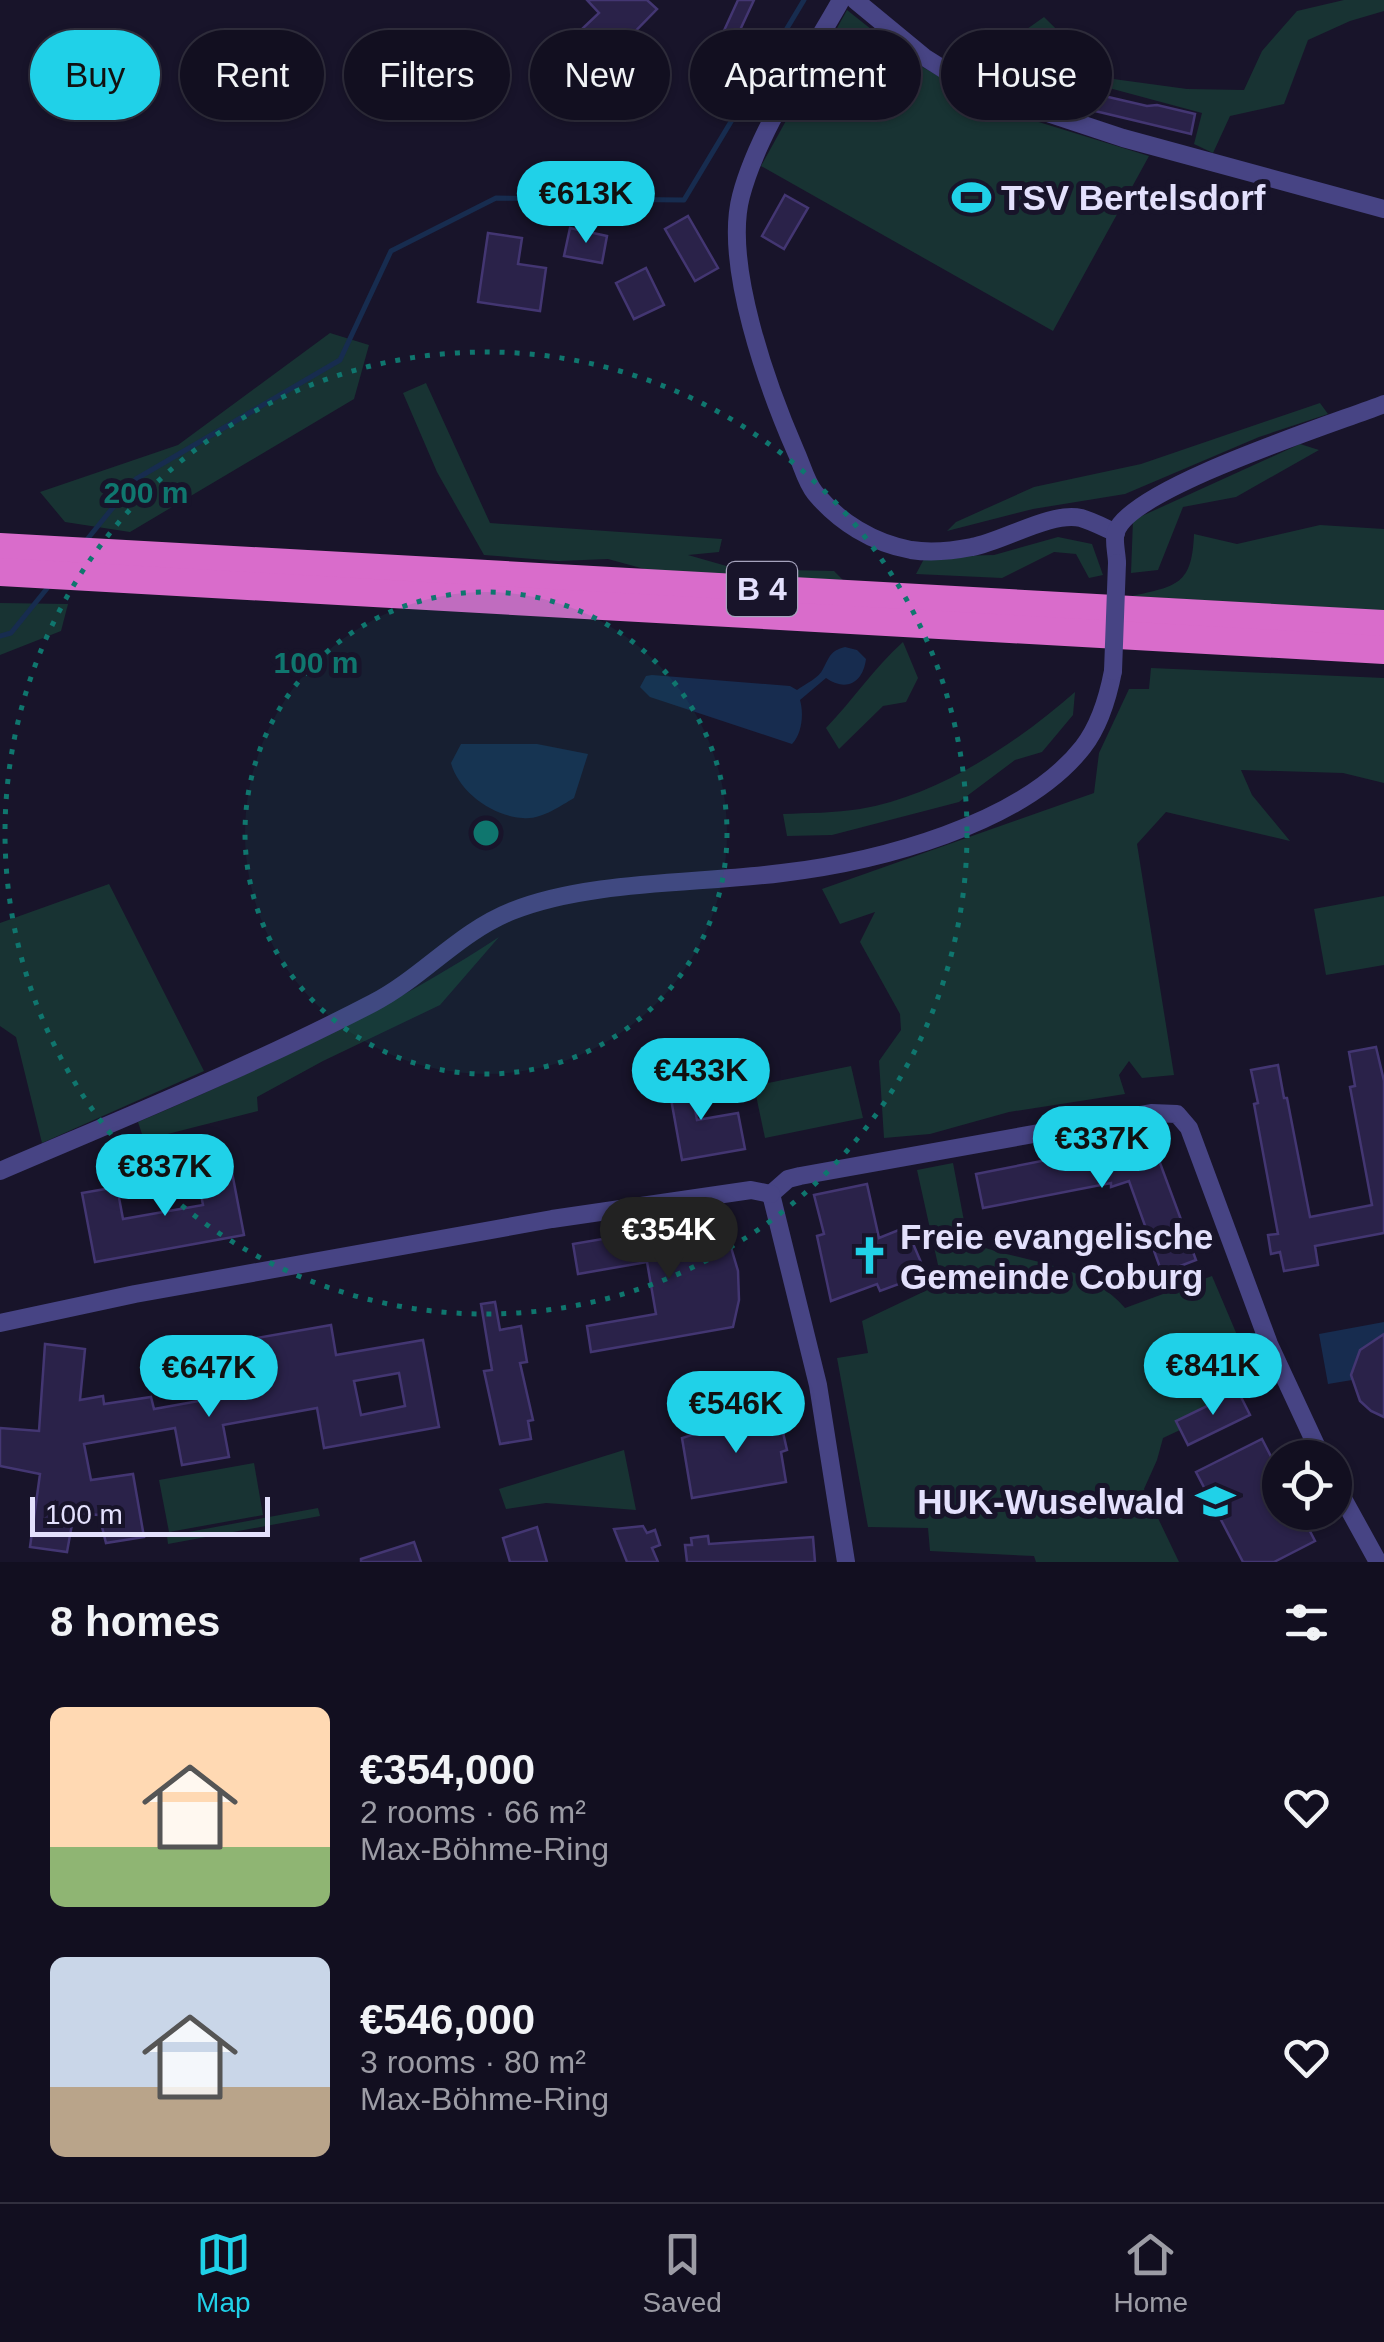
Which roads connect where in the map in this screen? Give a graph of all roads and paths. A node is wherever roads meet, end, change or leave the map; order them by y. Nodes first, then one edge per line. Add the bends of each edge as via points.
1 (841, 0) edge
2 (855, 0) edge
3 (1384, 209) edge
4 (1384, 404) edge
5 (1116, 532) junction
6 (0, 547) edge
7 (14, 564) edge
8 (132, 566) junction
9 (1384, 624) edge
10 (1384, 650) edge
11 (0, 1171) edge
12 (771, 1194) junction
13 (0, 1323) edge
14 (1314, 1440) edge
15 (1352, 1515) edge
16 (846, 1562) edge
17 (1378, 1562) edge

1 - 5 street via 750,167 737,216 740,270 779,413 812,489 837,517 888,543 934,552 973,547 1058,519 1078,517
2 - 3 street via 975,90
4 - 5 street via 1170,486 1138,506
5 - 11 street, bridge via 1107,701 1086,744 1014,806 913,845 802,870 595,892 524,907 475,930 378,1000 266,1058
6 - 7 highway, B 4
7 - 8 highway, B 4
8 - 9 highway, B 4
8 - 10 highway, B 4
12 - 13 street via 751,1190 552,1219
12 - 14 street via 788,1179 904,1155 1172,1112 1182,1118
12 - 16 street via 818,1385
15 - 17 street

